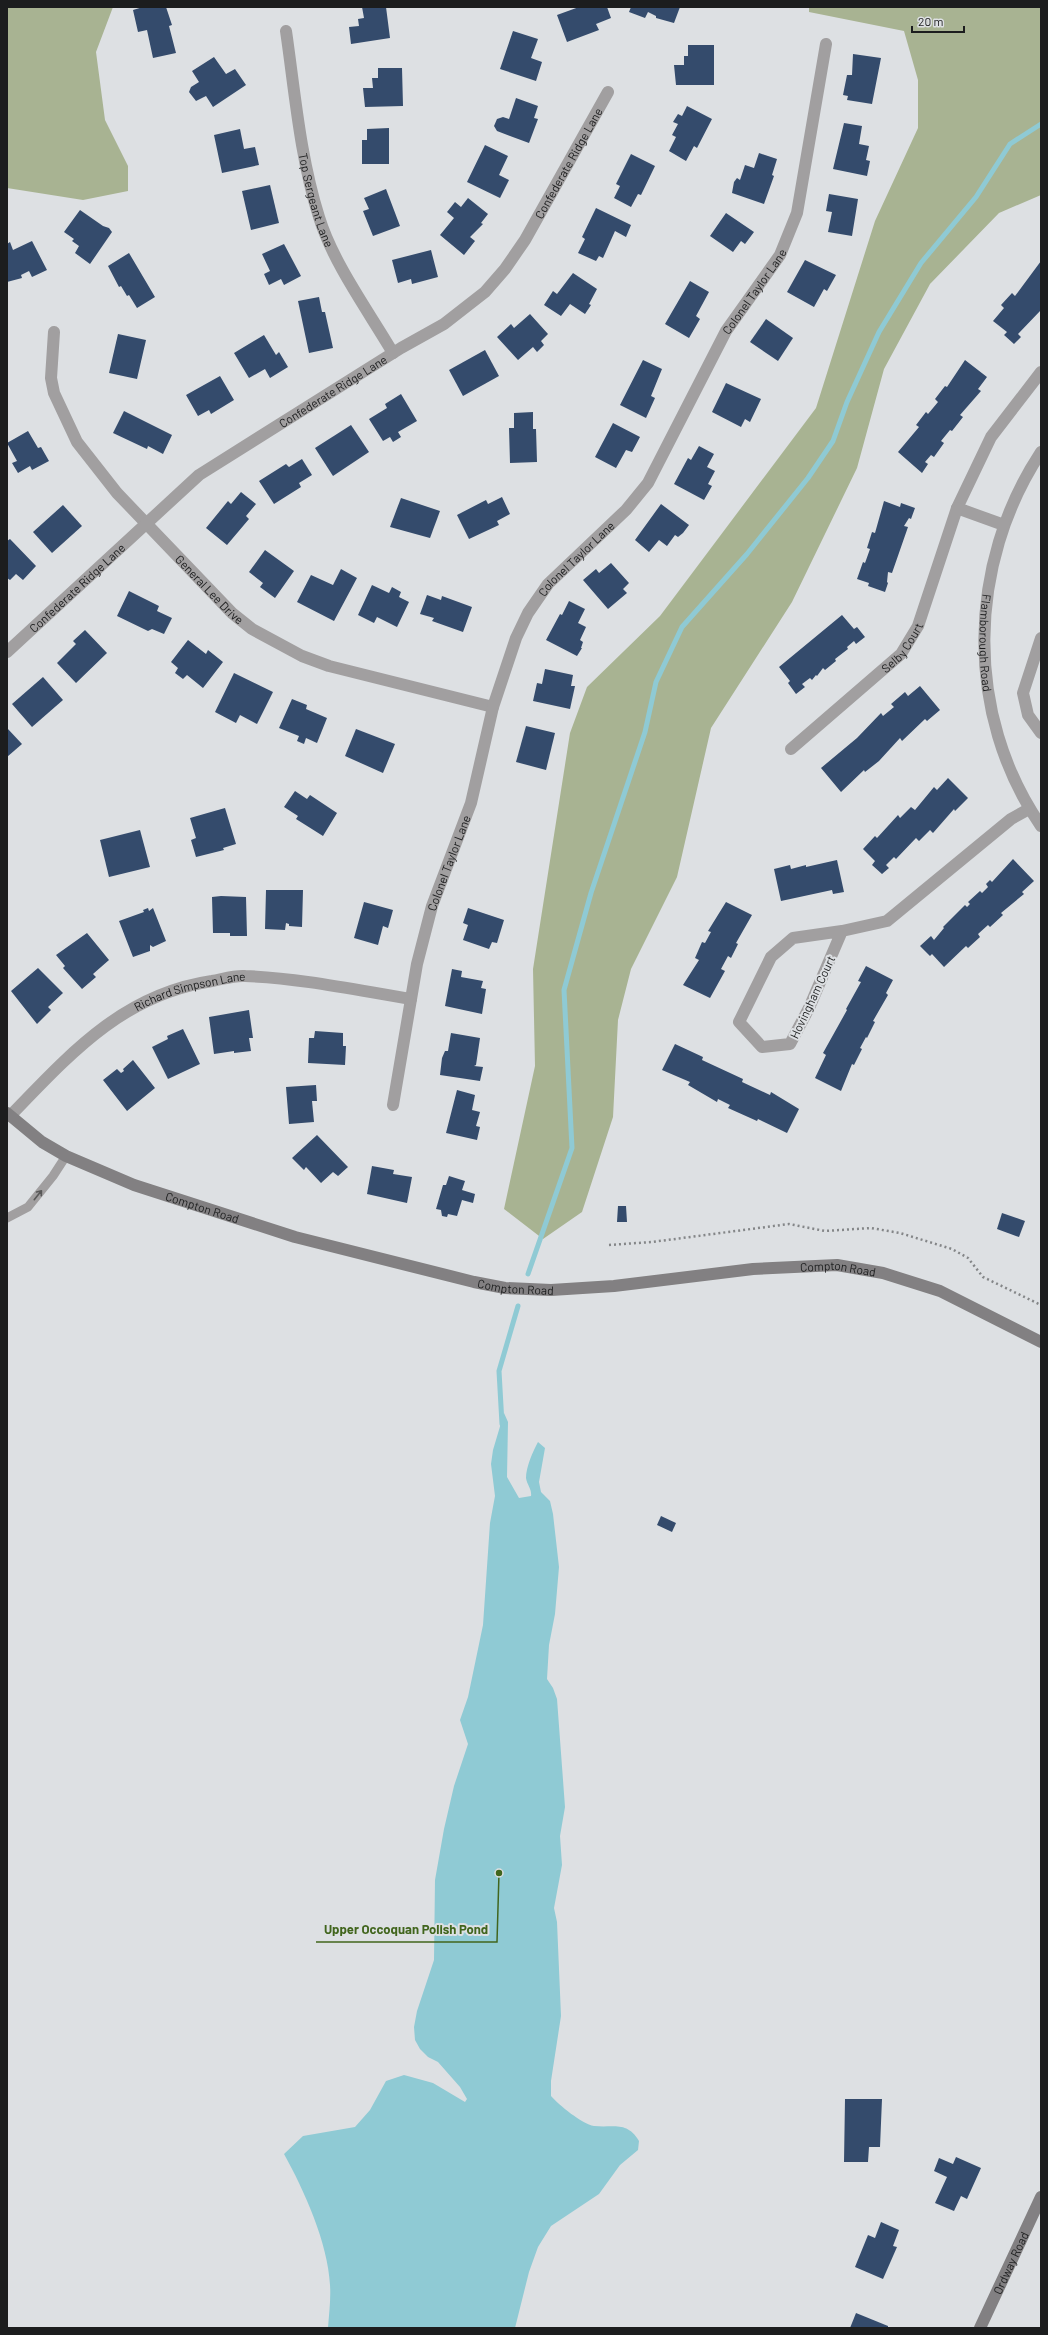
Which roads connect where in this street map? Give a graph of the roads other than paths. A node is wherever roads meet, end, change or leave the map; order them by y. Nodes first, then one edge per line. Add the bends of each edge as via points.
1 (286, 31) dead end
2 (826, 44) dead end
3 (608, 92) dead end
4 (54, 332) dead end
5 (393, 353) junction
6 (1041, 372) edge
7 (1041, 452) edge
8 (957, 508) junction
9 (146, 523) junction
10 (1004, 525) junction
11 (1041, 638) edge
12 (7, 652) edge
13 (493, 707) junction
14 (1041, 733) edge
15 (791, 749) dead end
16 (1029, 808) junction
17 (1041, 826) edge
18 (842, 931) junction
19 (411, 999) junction
20 (393, 1105) dead end
21 (8, 1115) edge
22 (66, 1156) junction
23 (7, 1218) edge
24 (1041, 1342) edge
25 (1041, 2196) edge
26 (980, 2328) edge

1 - 5 street, Top Sergeant Lane via 308,174 319,218 330,245
2 - 13 street, Colonel Taylor Lane via 797,213 780,255 726,331 648,483 626,510 548,584 528,613 510,653
3 - 5 street, Confederate Ridge Lane via 525,240 506,268 485,292 461,312
4 - 9 street, General Lee Drive via 51,378 54,393 66,420 91,462
5 - 9 street, Confederate Ridge Lane via 199,475
6 - 8 street, Selby Court via 991,436
7 - 10 street, Flamborough Road via 1021,484
8 - 10 street
8 - 15 street, Selby Court via 918,626 901,654
9 - 12 street, Confederate Ridge Lane
9 - 13 street, General Lee Drive via 232,613 279,646 329,666
10 - 16 street, Flamborough Road via 990,574 984,665 997,733
11 - 14 street via 1023,693 1028,715
13 - 19 street, Colonel Taylor Lane via 471,803 432,906
16 - 17 street, Flamborough Road
16 - 18 street, Hovingham Court via 1010,819 887,921
18 - 18 street, Hovingham Court via 793,938 771,957 739,1022 762,1047 790,1044 809,1008
19 - 20 street, Colonel Taylor Lane
19 - 21 street, Richard Simpson Lane via 244,976 186,985 140,1003 101,1029 55,1068
21 - 22 street, Compton Road via 42,1142
23 -> 22 lane via 28,1207
22 - 24 street, Compton Road via 134,1185 184,1199 241,1221 505,1288 551,1290 614,1286 760,1269 837,1265 883,1273 940,1291
25 - 26 street, Ordway Road

